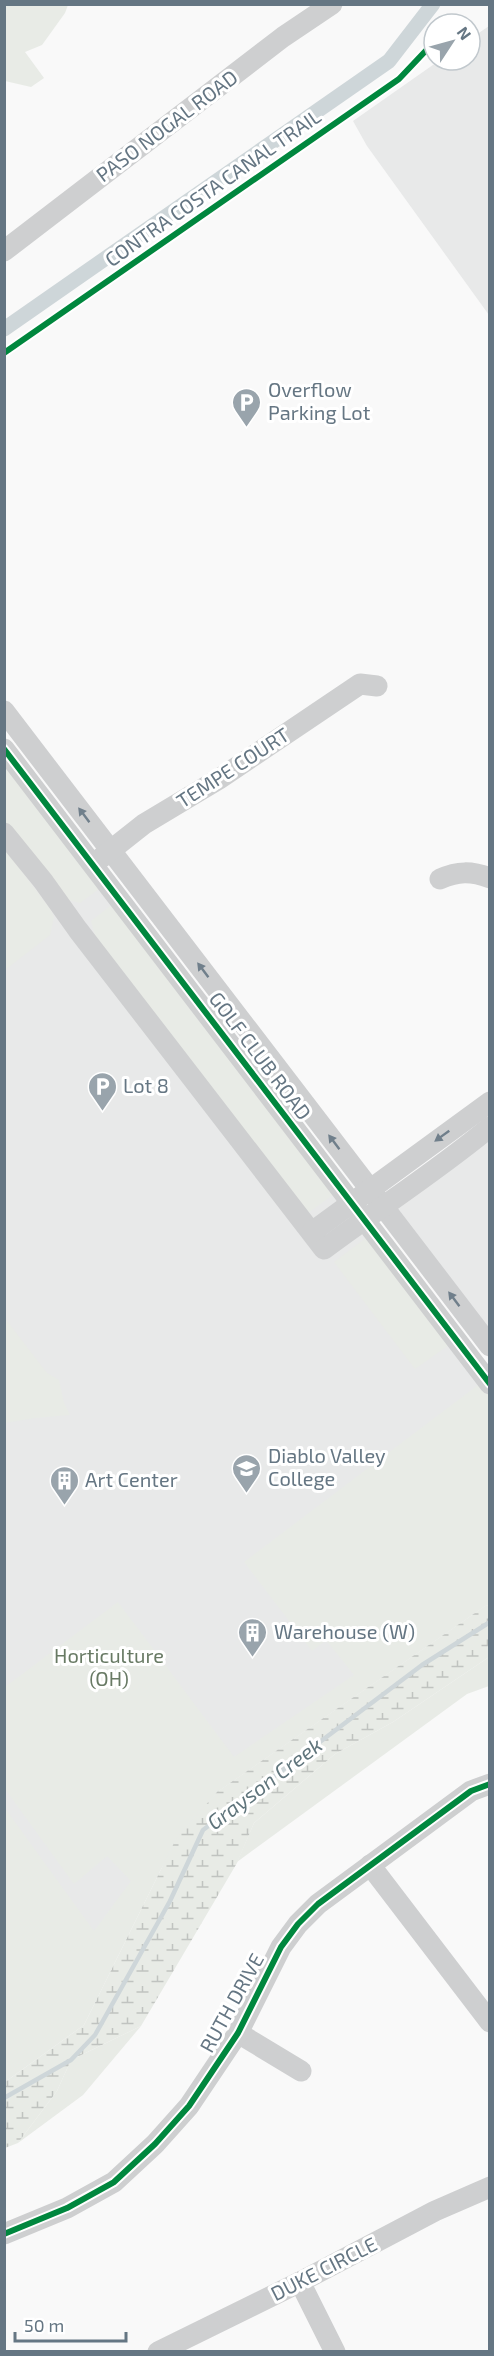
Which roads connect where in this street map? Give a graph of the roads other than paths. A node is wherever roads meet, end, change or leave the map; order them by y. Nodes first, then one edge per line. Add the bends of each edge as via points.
1 (332, 4) edge
2 (4, 251) edge
3 (377, 686) dead end
4 (4, 711) edge
5 (4, 749) edge
6 (4, 833) edge
7 (111, 850) junction
8 (93, 864) junction
9 (489, 878) edge
10 (440, 879) dead end
11 (489, 1102) edge
12 (489, 1127) edge
13 (370, 1188) junction
14 (385, 1208) junction
15 (357, 1211) junction
16 (489, 1346) edge
17 (489, 1384) edge
18 (489, 1784) edge
19 (370, 1865) junction
20 (489, 2022) edge
21 (238, 2033) junction
22 (301, 2071) dead end
23 (489, 2187) edge
24 (4, 2234) edge
25 (300, 2282) junction
26 (158, 2352) edge
27 (335, 2352) edge

1 - 2 street, PASO NOGAL ROAD via 283,37
3 - 7 street, TEMPE COURT via 360,684 219,779 144,824
7 -> 4 street, GOLF CLUB ROAD
5 - 8 street, GOLF CLUB ROAD
6 - 15 street via 318,1240
7 - 8 street, TEMPE COURT
13 -> 7 street, GOLF CLUB ROAD
8 - 15 street, GOLF CLUB ROAD
9 - 10 street via 457,872
11 -> 13 street
12 - 14 street
13 - 14 street, GOLF CLUB ROAD
13 - 15 street
14 - 15 street
16 -> 14 street, GOLF CLUB ROAD
15 - 17 street, GOLF CLUB ROAD
18 - 19 street, RUTH DRIVE via 471,1791
19 - 20 street
19 - 21 street, RUTH DRIVE via 298,1924 281,1947
21 - 22 street
21 - 24 street, RUTH DRIVE via 189,2106 114,2182 67,2208
23 - 25 street, DUKE CIRCLE
25 - 26 street, DUKE CIRCLE
25 - 27 street

